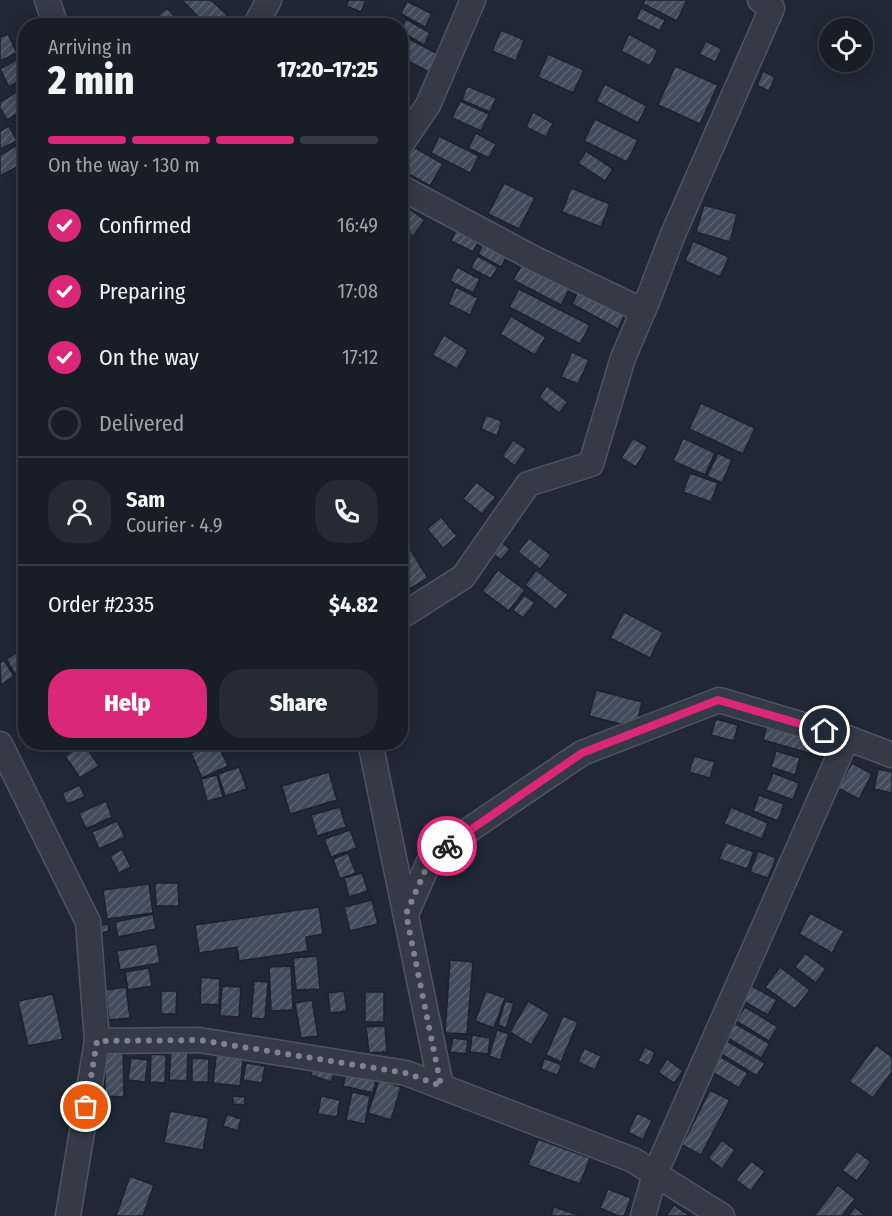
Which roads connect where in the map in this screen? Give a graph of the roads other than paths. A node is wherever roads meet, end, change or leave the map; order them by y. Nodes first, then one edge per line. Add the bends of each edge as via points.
1 (47, 0) edge
2 (269, 0) edge
3 (473, 0) edge
4 (760, 0) edge
5 (53, 18) edge
6 (259, 18) edge
7 (408, 134) edge
8 (408, 191) edge
9 (643, 311) junction
10 (408, 612) edge
11 (847, 738) junction
12 (0, 744) edge
13 (372, 750) edge
14 (892, 755) edge
15 (406, 914) junction
16 (97, 1041) junction
17 (441, 1086) junction
18 (655, 1174) junction
19 (68, 1216) edge
20 (643, 1216) edge
21 (722, 1216) edge

1 - 5 street
2 - 6 street
3 - 7 street via 428,105
4 - 9 street via 772,8
8 - 9 street
9 - 10 street via 623,358 591,464 528,484 463,577
11 - 14 street
11 - 15 street via 718,700 582,753 432,855
11 - 18 street
12 - 16 street via 88,922
13 - 15 street
15 - 17 street
16 - 17 street via 199,1040 406,1073
16 - 19 street
17 - 18 street via 633,1160
18 - 20 street
18 - 21 street

